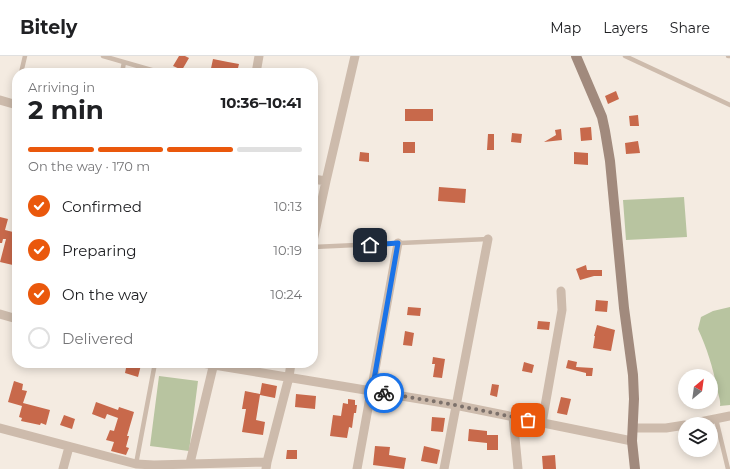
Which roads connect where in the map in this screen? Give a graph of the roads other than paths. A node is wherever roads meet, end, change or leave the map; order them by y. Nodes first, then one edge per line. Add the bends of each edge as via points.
1 (24, 56) edge
2 (103, 56) edge
3 (259, 56) edge
4 (355, 56) edge
5 (576, 56) edge
6 (625, 56) edge
7 (124, 62) junction
8 (22, 68) edge
9 (123, 68) edge
10 (145, 68) edge
11 (257, 68) edge
12 (0, 100) edge
13 (12, 104) edge
14 (730, 105) edge
15 (318, 180) edge
16 (326, 182) junction
17 (318, 218) edge
18 (488, 239) joint
19 (398, 243) junction
20 (318, 247) edge
21 (561, 291) dead end
22 (0, 314) edge
23 (12, 318) edge
24 (154, 368) edge
25 (213, 368) edge
26 (235, 368) edge
27 (290, 368) edge
28 (289, 378) junction
29 (372, 391) junction
30 (456, 406) junction
31 (730, 416) edge
32 (513, 417) junction
33 (718, 419) edge
34 (542, 423) junction
35 (678, 426) edge
36 (718, 427) edge
37 (0, 428) edge
38 (633, 428) junction
39 (632, 440) junction
40 (69, 447) junction
41 (136, 464) junction
42 (190, 464) junction
43 (267, 465) edge
44 (177, 467) edge
45 (63, 469) edge
46 (357, 469) edge
47 (444, 469) edge
48 (518, 469) edge
49 (634, 469) edge
50 (728, 469) edge

1 - 8 lane
2 - 7 lane
3 - 11 street
4 - 16 street
5 - 38 street via 599,110 608,145 632,375
6 - 14 lane
7 - 9 lane
7 - 10 lane
12 - 13 street
15 - 16 street
16 - 17 street
18 - 19 lane
18 - 30 street
19 - 20 lane
19 - 29 street
21 - 34 street via 562,310
22 - 23 street
24 - 41 lane
25 - 42 street
26 - 28 street
27 - 28 street
28 - 29 street
28 - 43 street
29 - 30 street
29 - 46 street
30 - 32 street
30 - 47 street
31 - 33 street
32 - 34 street
32 - 48 street
34 - 39 street
35 - 38 street
36 - 50 lane
37 - 40 street
38 - 39 street
39 - 49 street
40 - 41 street
40 - 45 street
41 - 44 street
42 - 43 street
42 - 44 street

